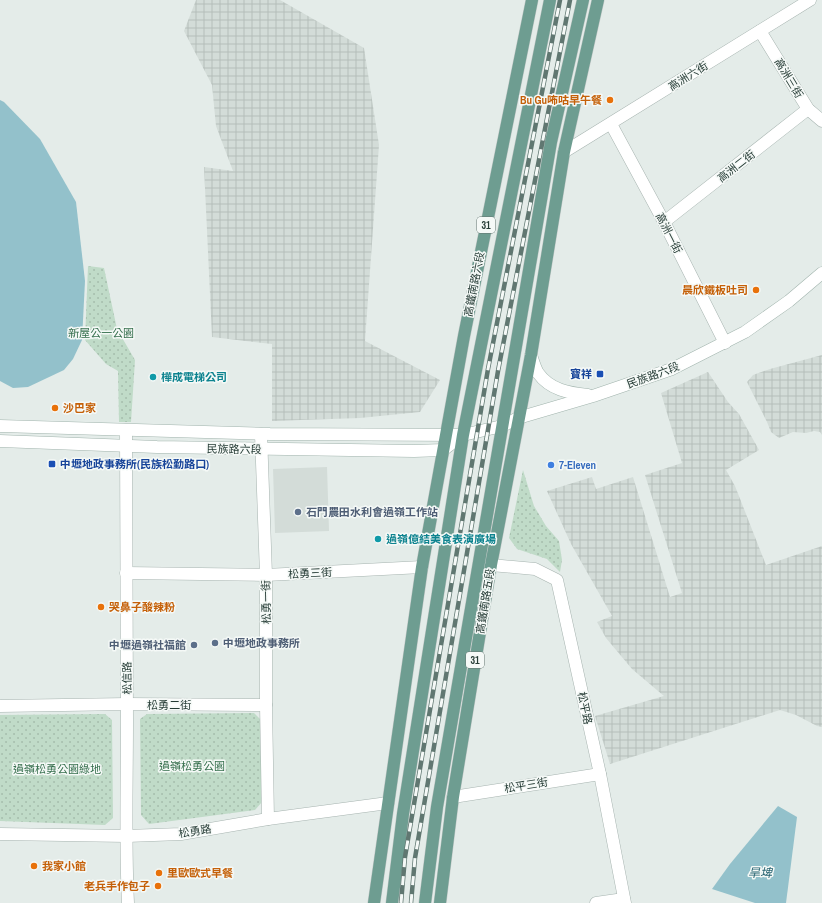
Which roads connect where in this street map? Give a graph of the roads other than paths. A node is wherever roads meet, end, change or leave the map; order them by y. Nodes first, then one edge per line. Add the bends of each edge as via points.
1 (532, 0) edge
2 (550, 0) edge
3 (583, 0) edge
4 (598, 0) edge
5 (810, 0) edge
6 (760, 31) junction
7 (808, 109) junction
8 (822, 121) edge
9 (611, 124) junction
10 (564, 152) junction
11 (664, 222) junction
12 (822, 273) edge
13 (725, 343) junction
14 (531, 355) junction
15 (593, 396) junction
16 (518, 418) junction
17 (0, 426) edge
18 (502, 426) junction
19 (126, 430) junction
20 (262, 434) junction
21 (463, 435) junction
22 (445, 436) junction
23 (0, 441) edge
24 (126, 447) junction
25 (262, 450) junction
26 (443, 450) junction
27 (491, 565) junction
28 (422, 567) junction
29 (126, 573) junction
30 (266, 575) junction
31 (127, 704) junction
32 (266, 705) junction
33 (0, 706) edge
34 (600, 774) junction
35 (453, 797) junction
36 (388, 803) junction
37 (268, 819) junction
38 (0, 834) edge
39 (128, 836) junction
40 (624, 901) edge
41 (128, 903) edge
42 (374, 903) edge
43 (392, 903) edge
44 (425, 903) edge
45 (440, 903) edge
46 (596, 903) edge

1 - 22 main road, 高鐵南路六段 / 31
2 - 21 main road, 高鐵南路六段 / 31
3 - 18 main road, 31 via 551,142
4 - 10 main road, 31
5 - 6 street, 高洲六街
6 - 7 street, 高洲三街
6 - 9 street, 高洲六街
7 - 8 street, 高洲三街
7 - 11 street, 高洲二街
9 - 10 street, 高洲六街
9 - 11 street, 高洲一街
10 - 14 main road, 31
11 - 13 street, 高洲一街
12 - 13 street, 民族路六段 via 789,301
13 - 15 street, 民族路六段 via 672,369
14 - 15 street via 538,372 556,388 569,393
14 - 16 main road, 31
15 - 16 street, 民族路六段
16 - 18 street, 民族路六段
16 - 27 main road, 高鐵南路五段 / 31
17 - 19 street, 民族路六段
18 - 21 street, 民族路六段
18 - 44 main road, 高鐵南路五段 / 31 via 437,807
19 - 20 street, 民族路六段
19 - 24 street, 松信路
20 - 22 street, 民族路六段
20 - 25 street, 松勇一街
21 - 22 street, 民族路六段
21 - 26 street, 民族路六段
21 - 43 main road, 31 via 403,814
22 - 26 main road, 高鐵南路六段 / 31
23 - 24 street, 民族路六段
24 - 25 street, 民族路六段
24 - 29 street, 松信路
25 - 26 street, 民族路六段
25 - 30 street, 松勇一街
26 - 28 main road, 31
27 - 34 street, 松平路 via 535,570 557,580
27 - 35 main road, 高鐵南路五段 / 31
28 - 30 street, 松勇三街
28 - 36 main road, 31
29 - 30 street, 松勇三街
29 - 31 street, 松信路
30 - 32 street, 松勇一街
31 - 32 street, 松勇二街
31 - 33 street, 松勇二街
31 - 39 street, 松信路
32 - 37 street, 松勇一街
34 - 35 street, 松平三街
34 - 40 street, 松平路
35 - 45 main road, 高鐵南路五段 / 31
36 - 37 street, 松勇路
36 - 42 main road, 31
37 - 39 street, 松勇路 via 181,834
38 - 39 street, 松勇路
39 - 41 street, 松信路
40 - 46 street

